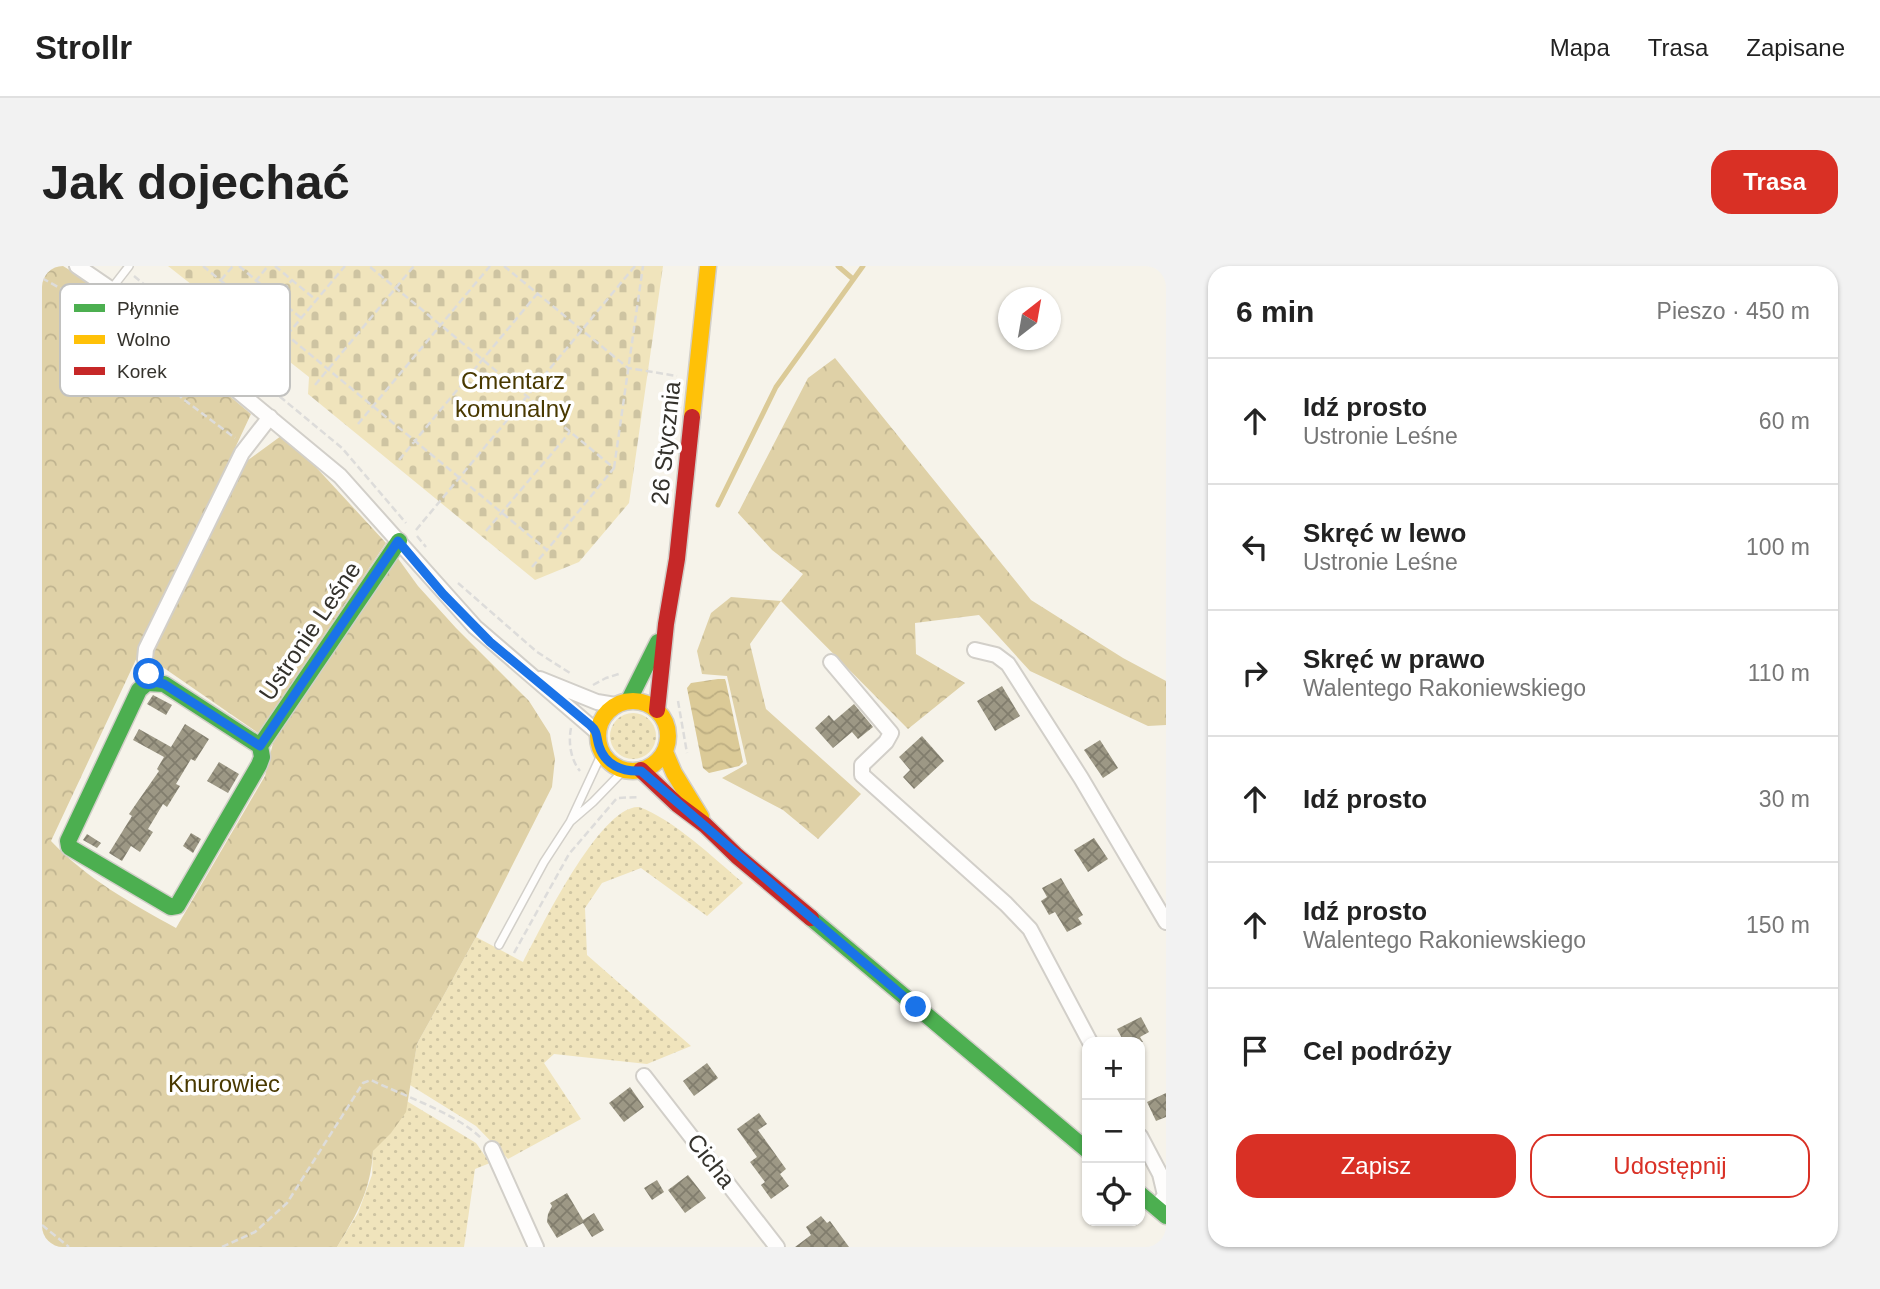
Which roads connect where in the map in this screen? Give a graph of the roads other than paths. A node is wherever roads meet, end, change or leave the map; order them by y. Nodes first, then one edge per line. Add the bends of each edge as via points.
1 (77, 266) edge
2 (708, 266) edge
3 (128, 268) edge
4 (105, 284) edge
5 (114, 284) edge
6 (244, 396) edge
7 (270, 417) junction
8 (398, 541) junction
9 (666, 624) junction
10 (975, 650) dead end
11 (831, 662) dead end
12 (536, 678) junction
13 (150, 681) junction
14 (622, 703) junction
15 (657, 710) junction
16 (597, 732) junction
17 (260, 746) junction
18 (665, 752) junction
19 (602, 753) junction
20 (624, 770) junction
21 (641, 771) junction
22 (570, 822) junction
23 (705, 825) junction
24 (1166, 922) edge
25 (499, 945) dead end
26 (1087, 1037) edge
27 (645, 1076) dead end
28 (1082, 1146) edge
29 (1145, 1146) edge
30 (492, 1149) road end
31 (1145, 1198) edge
32 (1161, 1212) edge
33 (536, 1247) edge
34 (777, 1247) edge

1 - 4 street
2 - 9 street, 26 Stycznia
3 - 5 lane
6 - 7 street
7 - 8 street via 340,476
7 - 13 street via 247,447 146,649
8 - 12 street via 467,620
8 - 17 street, Ustronie Leśne
9 - 14 street, 26 Stycznia
9 - 15 street, 26 Stycznia
10 - 24 street via 996,655 1008,664
11 - 26 street via 891,733 862,765 862,775 1030,929
12 - 14 street via 597,702
12 - 16 street
13 - 17 street via 164,684
13 - 17 street, Ustronie Leśne via 139,690 68,841 71,849 171,907 177,906 259,765
14 - 15 street via 645,702
14 - 16 street via 603,717
15 - 18 street via 667,726
16 - 19 street
18 - 21 street
18 - 23 street
19 - 20 street
19 - 22 lane
20 - 21 street
20 - 22 lane
21 - 23 street
22 - 25 lane
23 - 28 street
27 - 34 street, Cicha
29 - 32 street via 1160,1174 1165,1195
30 - 33 street
31 - 32 street

